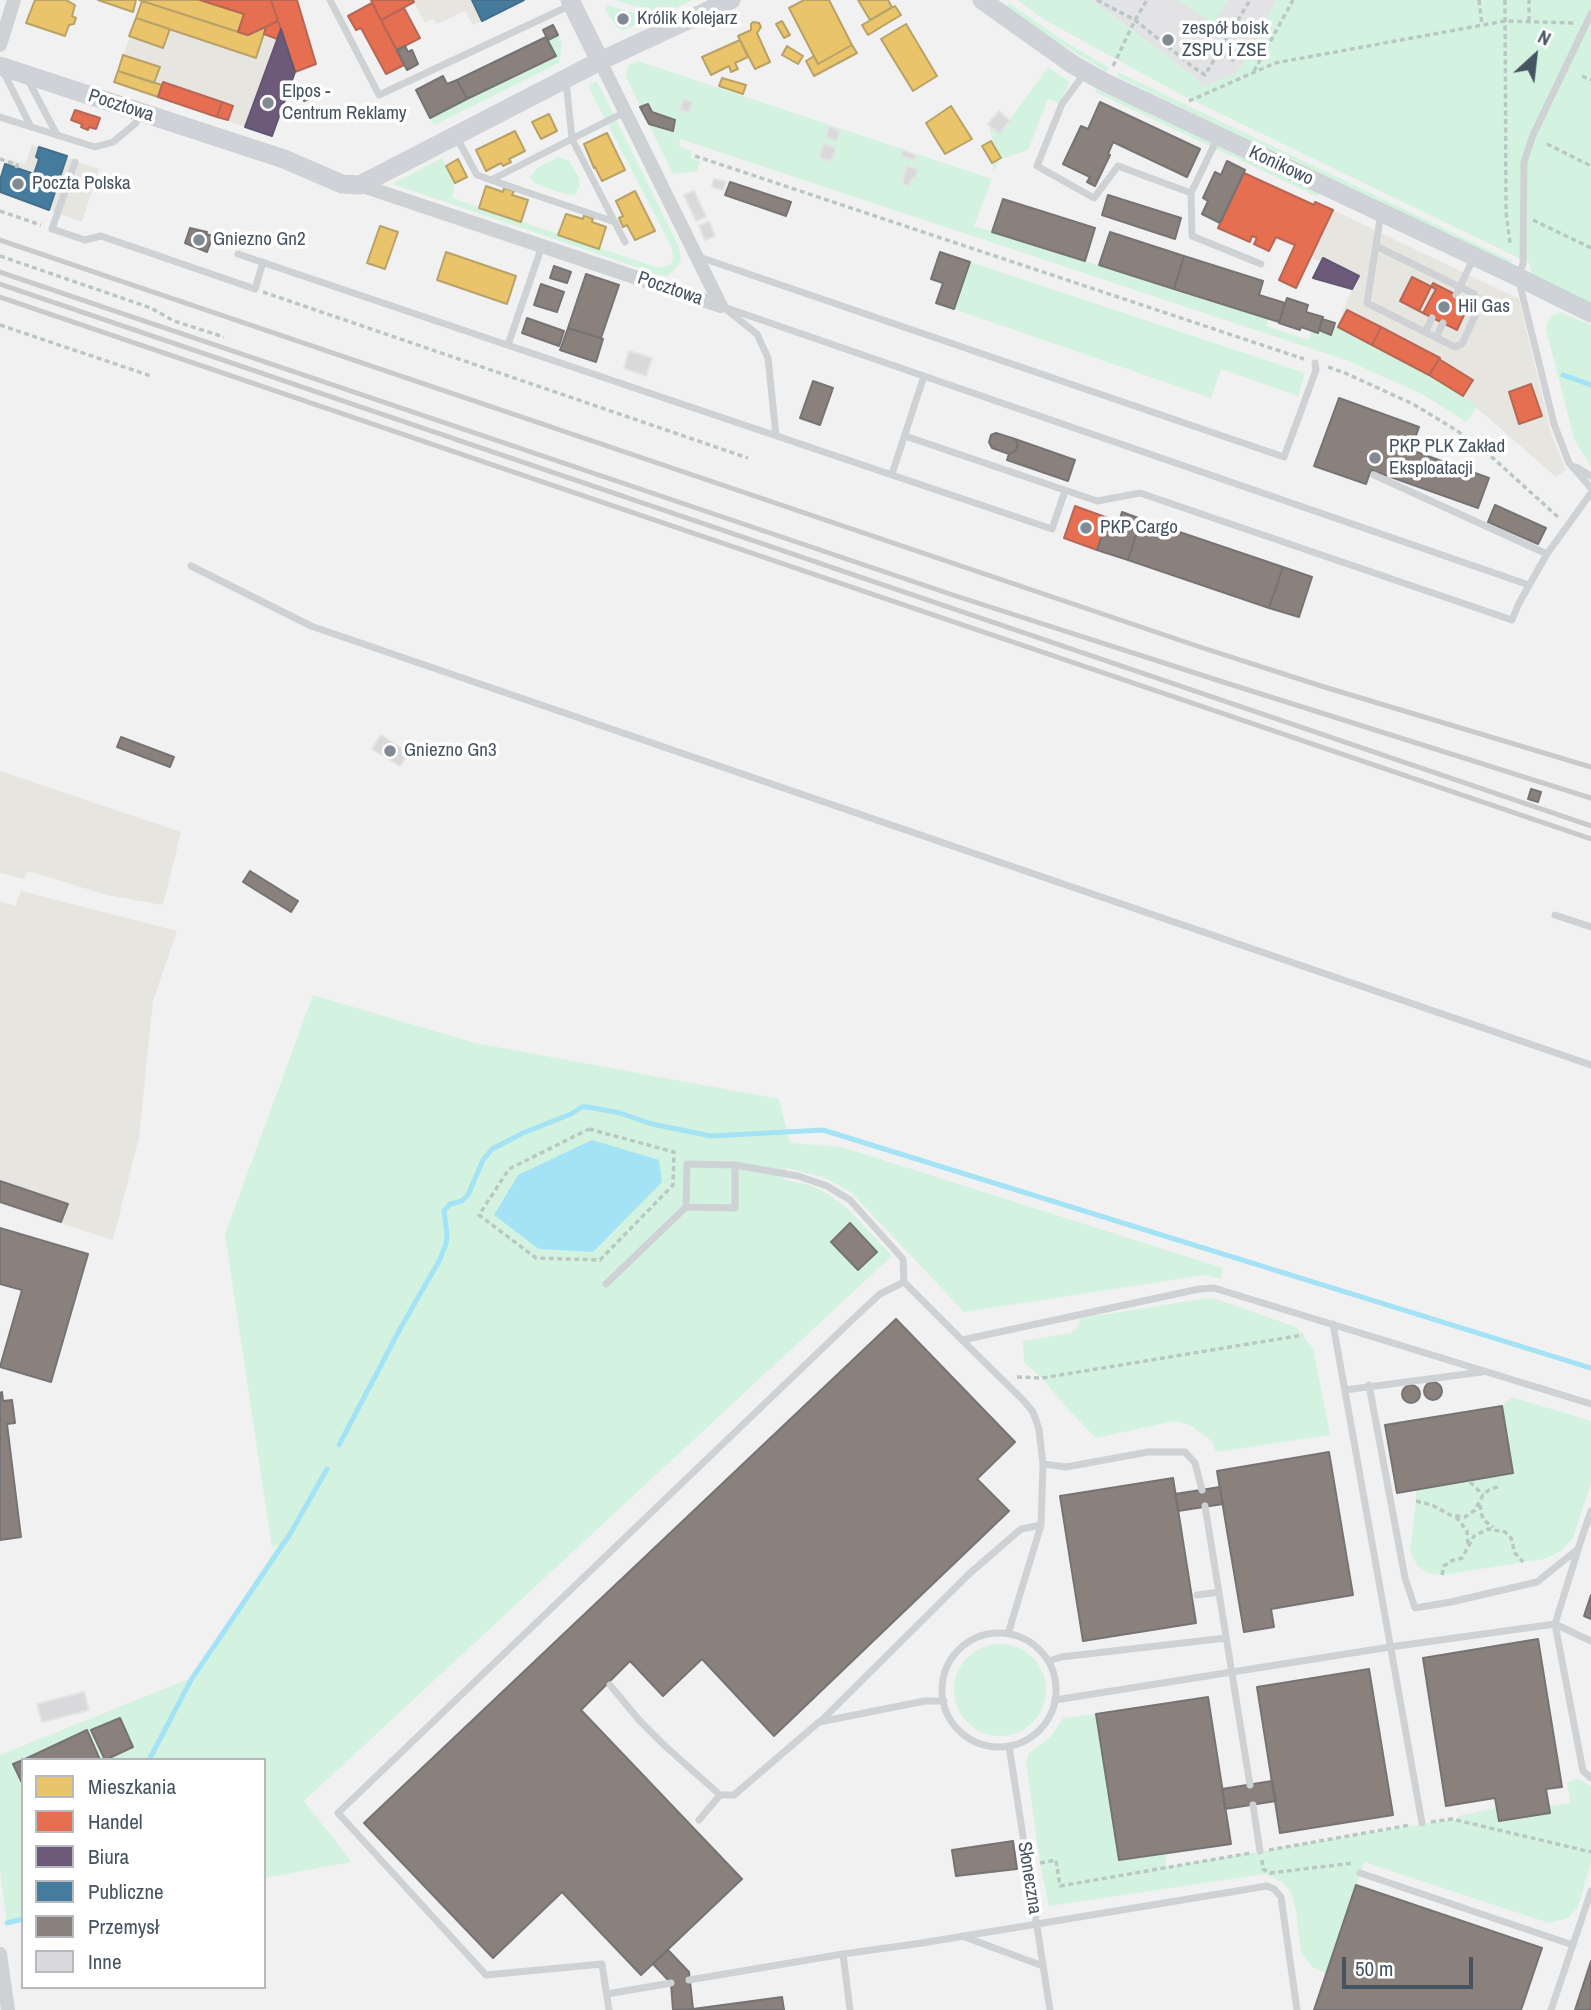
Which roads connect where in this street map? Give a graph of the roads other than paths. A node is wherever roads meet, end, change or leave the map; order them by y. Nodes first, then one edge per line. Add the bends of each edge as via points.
1 (14, 0) edge
2 (330, 0) edge
3 (731, 0) edge
4 (982, 0) edge
5 (571, 2) edge
6 (1591, 14) edge
7 (0, 45) edge
8 (600, 61) junction
9 (0, 66) edge
10 (1086, 72) junction
11 (25, 74) junction
12 (566, 78) junction
13 (139, 111) junction
14 (625, 112) junction
15 (1, 116) edge
16 (31, 127) junction
17 (57, 135) junction
18 (456, 135) junction
19 (1219, 136) junction
20 (572, 139) junction
21 (75, 162) dead end
22 (491, 180) junction
23 (360, 185) junction
24 (1191, 193) junction
25 (1381, 213) junction
26 (615, 222) junction
27 (625, 242) dead end
28 (542, 246) junction
29 (1376, 246) junction
30 (238, 254) dead end
31 (696, 256) junction
32 (1474, 257) junction
33 (263, 262) junction
34 (1261, 264) dead end
35 (1516, 276) junction
36 (1458, 291) junction
37 (721, 306) junction
38 (1591, 313) edge
39 (1432, 318) dead end
40 (1443, 323) dead end
41 (1426, 332) junction
42 (1436, 337) junction
43 (508, 345) junction
44 (1315, 363) road end
45 (925, 376) junction
46 (776, 435) junction
47 (905, 436) junction
48 (1569, 463) junction
49 (892, 474) junction
50 (1374, 475) dead end
51 (1591, 476) edge
52 (1065, 491) junction
53 (1591, 491) edge
54 (1547, 554) junction
55 (191, 566) dead end
56 (1529, 585) junction
57 (1555, 915) dead end
58 (1591, 927) edge
59 (1591, 1065) edge
60 (735, 1165) junction
61 (686, 1207) junction
62 (904, 1282) junction
63 (606, 1284) dead end
64 (1333, 1324) junction
65 (962, 1340) junction
66 (1486, 1372) junction
67 (1369, 1385) junction
68 (1345, 1390) junction
69 (1591, 1404) edge
70 (1043, 1464) junction
71 (1202, 1490) dead end
72 (1205, 1507) dead end
73 (1591, 1511) edge
74 (1041, 1525) junction
75 (1578, 1549) junction
76 (1219, 1592) junction
77 (1197, 1595) dead end
78 (1555, 1624) junction
79 (1008, 1634) junction
80 (1226, 1638) junction
81 (1591, 1641) edge
82 (1390, 1647) junction
83 (1048, 1661) junction
84 (1232, 1673) junction
85 (610, 1685) dead end
86 (1055, 1700) junction
87 (944, 1701) junction
88 (820, 1722) junction
89 (1009, 1746) junction
90 (1591, 1778) edge
91 (1250, 1785) dead end
92 (720, 1795) junction
93 (1253, 1805) dead end
94 (699, 1820) dead end
95 (1422, 1823) road end
96 (1260, 1851) road end
97 (1360, 1873) dead end
98 (1591, 1891) edge
99 (1036, 1924) junction
100 (961, 1936) junction
101 (1573, 1945) junction
102 (0, 1954) edge
103 (842, 1954) junction
104 (1043, 1966) junction
105 (689, 1980) dead end
106 (671, 1983) dead end
107 (607, 1994) junction
108 (8, 2010) edge
109 (609, 2010) edge
110 (850, 2010) edge
111 (1050, 2010) edge
112 (1297, 2010) edge
113 (1551, 2010) edge

1 - 7 street
2 - 5 lane via 379,95
3 - 8 street
4 - 10 street, Konikowo
5 - 8 street
6 - 35 lane via 1524,162 1523,264
8 - 12 street
8 - 14 street, Pocztowa
9 - 11 street, Pocztowa
9 - 16 lane
10 - 19 street, Konikowo
10 - 24 lane via 1062,104 1037,166 1094,198 1118,166
11 - 13 street, Pocztowa
11 - 17 lane
12 - 18 street
12 - 20 lane
13 - 17 lane via 136,123 104,146
13 - 23 street, Pocztowa via 284,159 342,184
14 - 20 lane
14 - 31 street, Pocztowa
15 - 16 lane
16 - 17 lane
18 - 22 lane via 477,175
18 - 23 street
19 - 24 lane
19 - 25 street, Konikowo
20 - 22 lane
20 - 26 lane
21 - 33 lane via 52,229 85,240 102,236 255,289
22 - 26 lane
23 - 28 street, Pocztowa
24 - 34 lane via 1192,236
25 - 29 lane
25 - 32 street, Konikowo
26 - 27 lane
28 - 37 street, Pocztowa
28 - 43 lane
29 - 36 lane
29 - 41 lane via 1367,303
30 - 33 lane
31 - 37 street, Pocztowa
31 - 44 lane via 1284,457
32 - 35 street, Konikowo
32 - 36 lane
33 - 43 lane
35 - 38 street, Konikowo
35 - 48 lane via 1554,424
36 - 42 lane via 1474,294 1479,307 1462,344 1455,347
37 - 45 lane
37 - 46 lane via 757,334 768,358
39 - 41 lane
40 - 42 lane
41 - 42 lane
43 - 46 lane
45 - 47 lane
45 - 56 lane
46 - 49 lane
47 - 49 lane
47 - 52 lane
48 - 51 lane
48 - 53 lane
49 - 52 lane via 1052,529
50 - 54 lane
52 - 56 lane via 1097,502 1140,493 1512,620
53 - 54 lane
54 - 56 lane
55 - 59 lane via 310,626
57 - 58 lane
60 - 61 lane via 687,1164
60 - 61 lane via 735,1208
60 - 62 lane via 798,1176 827,1185 850,1200 903,1259
61 - 63 lane
62 - 65 lane
62 - 107 lane via 880,1294 852,1320 338,1813 486,1975 602,1964
64 - 65 lane via 1214,1288
64 - 66 lane
64 - 68 lane
65 - 70 lane via 1032,1412
66 - 67 lane
66 - 69 lane
67 - 68 lane
67 - 75 lane via 1405,1578 1415,1608 1537,1582
68 - 82 lane
70 - 71 lane via 1066,1467 1148,1452 1185,1452 1195,1463
70 - 74 lane
72 - 76 lane
73 - 75 lane
74 - 79 lane
74 - 88 lane via 1021,1529 969,1574
75 - 78 lane
76 - 77 lane
76 - 80 lane
78 - 81 lane
78 - 82 lane
78 - 90 lane via 1583,1771
79 - 83 lane via 1030,1642
79 - 87 lane via 985,1635 958,1651 943,1678
80 - 83 lane
80 - 84 lane
82 - 84 lane
82 - 95 lane
83 - 86 lane via 1056,1681
84 - 86 lane
84 - 91 lane
85 - 92 lane via 665,1746
86 - 89 lane via 1034,1735
87 - 88 lane
87 - 89 lane via 964,1735 978,1743
88 - 92 lane via 734,1795
89 - 99 lane, Słoneczna
92 - 94 lane
93 - 96 lane
97 - 101 lane
98 - 101 lane
99 - 100 lane
99 - 104 lane, Słoneczna
99 - 112 lane via 1267,1886 1281,1897
100 - 103 lane
100 - 104 lane
101 - 113 lane
102 - 108 street
103 - 105 lane
103 - 110 lane
104 - 111 lane, Słoneczna
106 - 107 lane
107 - 109 lane

